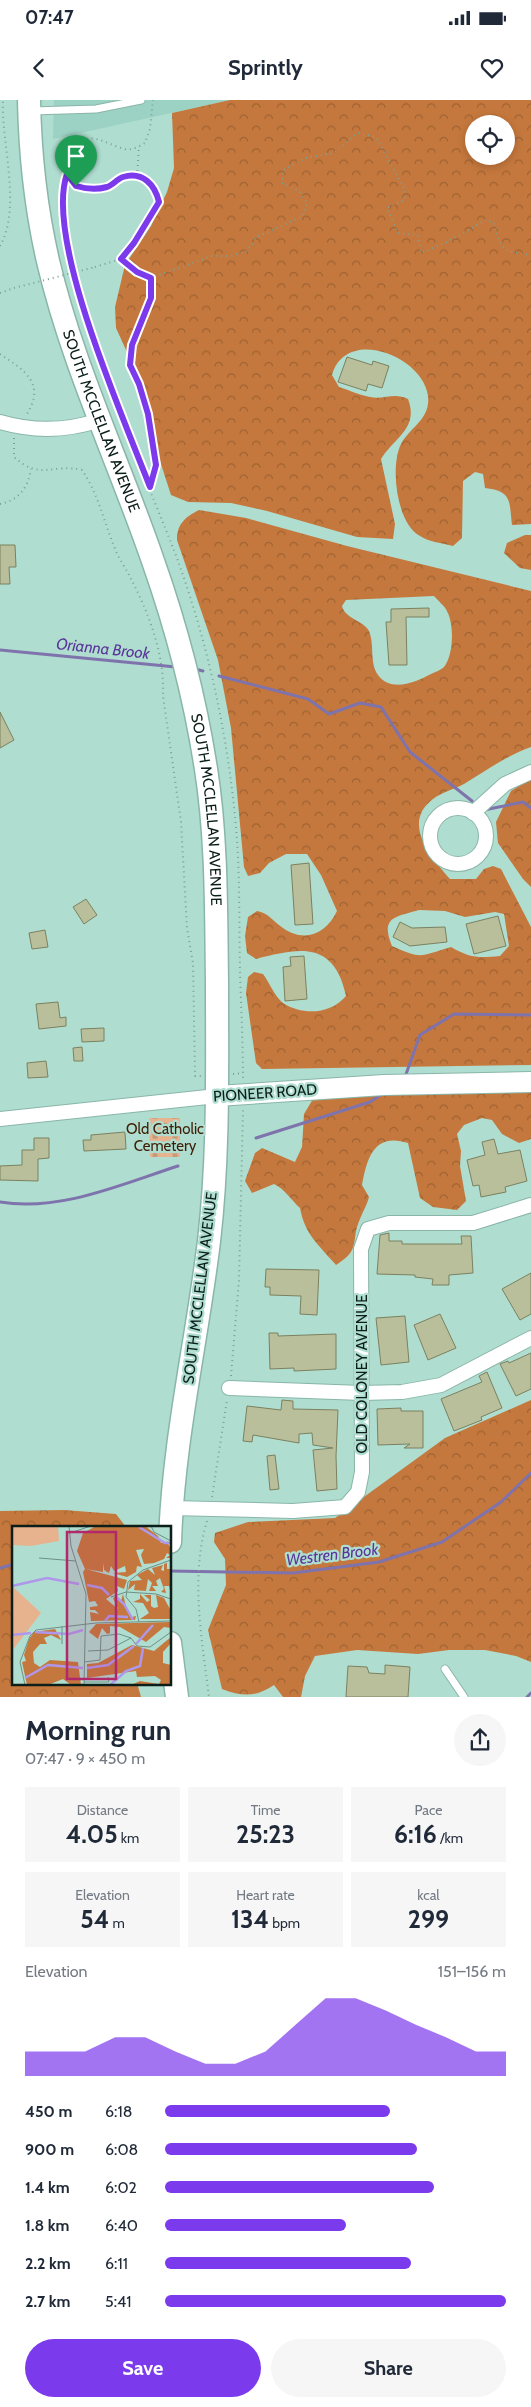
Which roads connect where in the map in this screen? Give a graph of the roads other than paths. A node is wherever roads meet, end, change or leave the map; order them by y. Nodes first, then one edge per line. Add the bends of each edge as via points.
1 (141, 100) edge
2 (29, 106) edge
3 (100, 420) junction
4 (0, 422) edge
5 (531, 772) edge
6 (473, 813) junction
7 (531, 1082) edge
8 (217, 1086) junction
9 (0, 1119) edge
10 (531, 1205) edge
11 (531, 1338) edge
12 (229, 1388) road end
13 (362, 1393) junction
14 (171, 1508) junction
15 (170, 1526) edge
16 (171, 1652) edge
17 (445, 1669) dead end
18 (177, 1697) edge
19 (464, 1697) edge

1 - 2 lane via 96,109
2 - 3 main road, SOUTH MCCLELLAN AVENUE via 39,209 48,261 63,315
3 - 4 street via 77,428 49,430 20,428
3 - 8 main road, SOUTH MCCLELLAN AVENUE via 153,561 185,660 207,770 216,872
5 - 6 street via 505,784
6 - 6 street via 456,808 448,810 434,822 433,847 445,861 464,864 480,854 485,846 485,827
7 - 8 street, PIONEER ROAD via 384,1086 243,1095
8 - 9 street, PIONEER ROAD
8 - 14 main road, SOUTH MCCLELLAN AVENUE via 209,1239
10 - 13 street, OLD COLONEY AVENUE via 473,1223 389,1223 368,1229 361,1249
11 - 13 street via 441,1385 402,1392
12 - 13 street
13 - 14 street, OLD COLONEY AVENUE via 362,1472 358,1492 345,1507 293,1511
14 - 15 main road, SOUTH MCCLELLAN AVENUE
16 - 18 main road
17 - 19 lane

